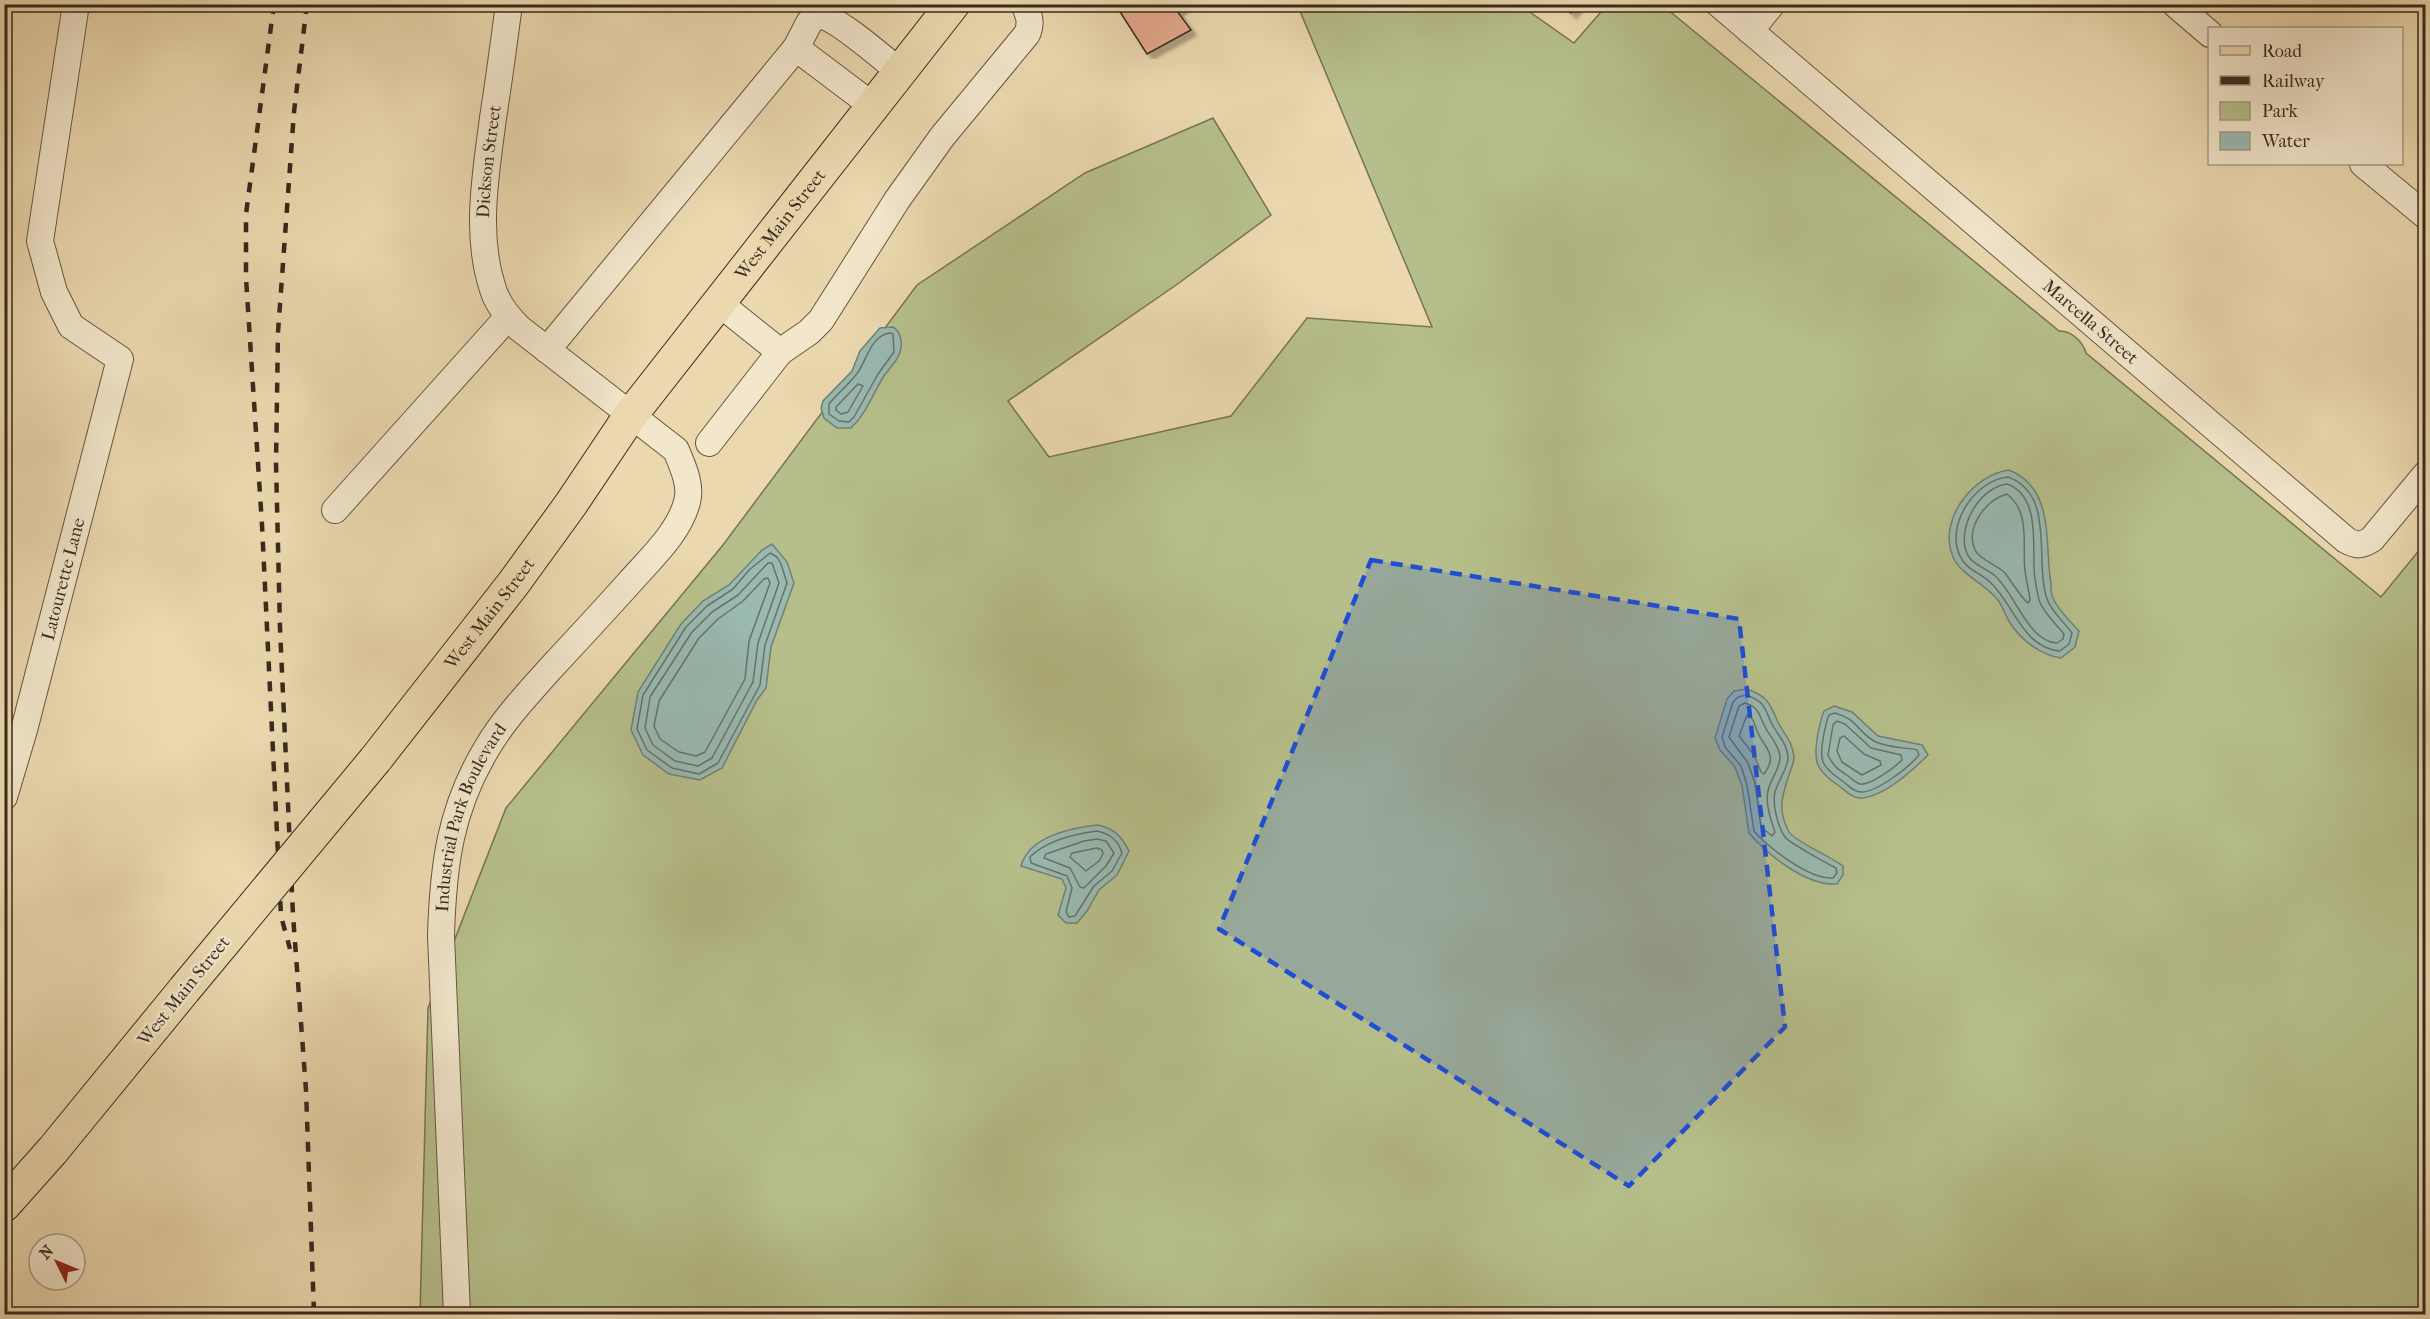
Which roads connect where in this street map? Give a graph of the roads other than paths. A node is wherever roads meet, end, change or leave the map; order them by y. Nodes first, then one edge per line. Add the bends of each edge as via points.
1 (76, 4) edge
2 (509, 4) edge
3 (953, 4) edge
4 (1024, 4) edge
5 (1719, 4) edge
6 (1772, 4) edge
7 (2175, 4) edge
8 (1750, 31) junction
9 (2208, 32) edge
10 (796, 48) junction
11 (900, 72) junction
12 (873, 106) junction
13 (2364, 165) edge
14 (2426, 216) edge
15 (718, 303) junction
16 (508, 316) junction
17 (547, 350) junction
18 (780, 352) junction
19 (630, 416) junction
20 (709, 443) dead end
21 (2426, 474) edge
22 (335, 510) dead end
23 (4, 797) edge
24 (4, 1205) edge
25 (457, 1314) edge

1 - 23 street, Latourette Lane via 40,241 54,292 71,326 120,359
2 - 16 street, Dickson Street via 483,223 492,288
3 - 11 main road, West Main Street
4 - 18 street via 1030,17 1028,34 942,137 821,320
5 - 8 street
6 - 8 street
7 - 9 street
8 - 21 street, Marcella Street via 2346,540 2363,545 2372,539
10 - 11 street via 809,23 816,15 823,15
10 - 12 street
10 - 17 street
11 - 12 main road, West Main Street
12 - 15 main road, West Main Street
13 - 14 street
15 - 18 street
15 - 19 main road, West Main Street
16 - 17 street, Dickson Street
16 - 22 street
17 - 19 street, Dickson Street
18 - 20 street
19 - 24 main road, West Main Street, bridge via 526,566 375,760
19 - 25 street, Industrial Park Boulevard via 676,450 685,471 688,499 681,519 654,556 504,720 469,781 446,854 441,936

